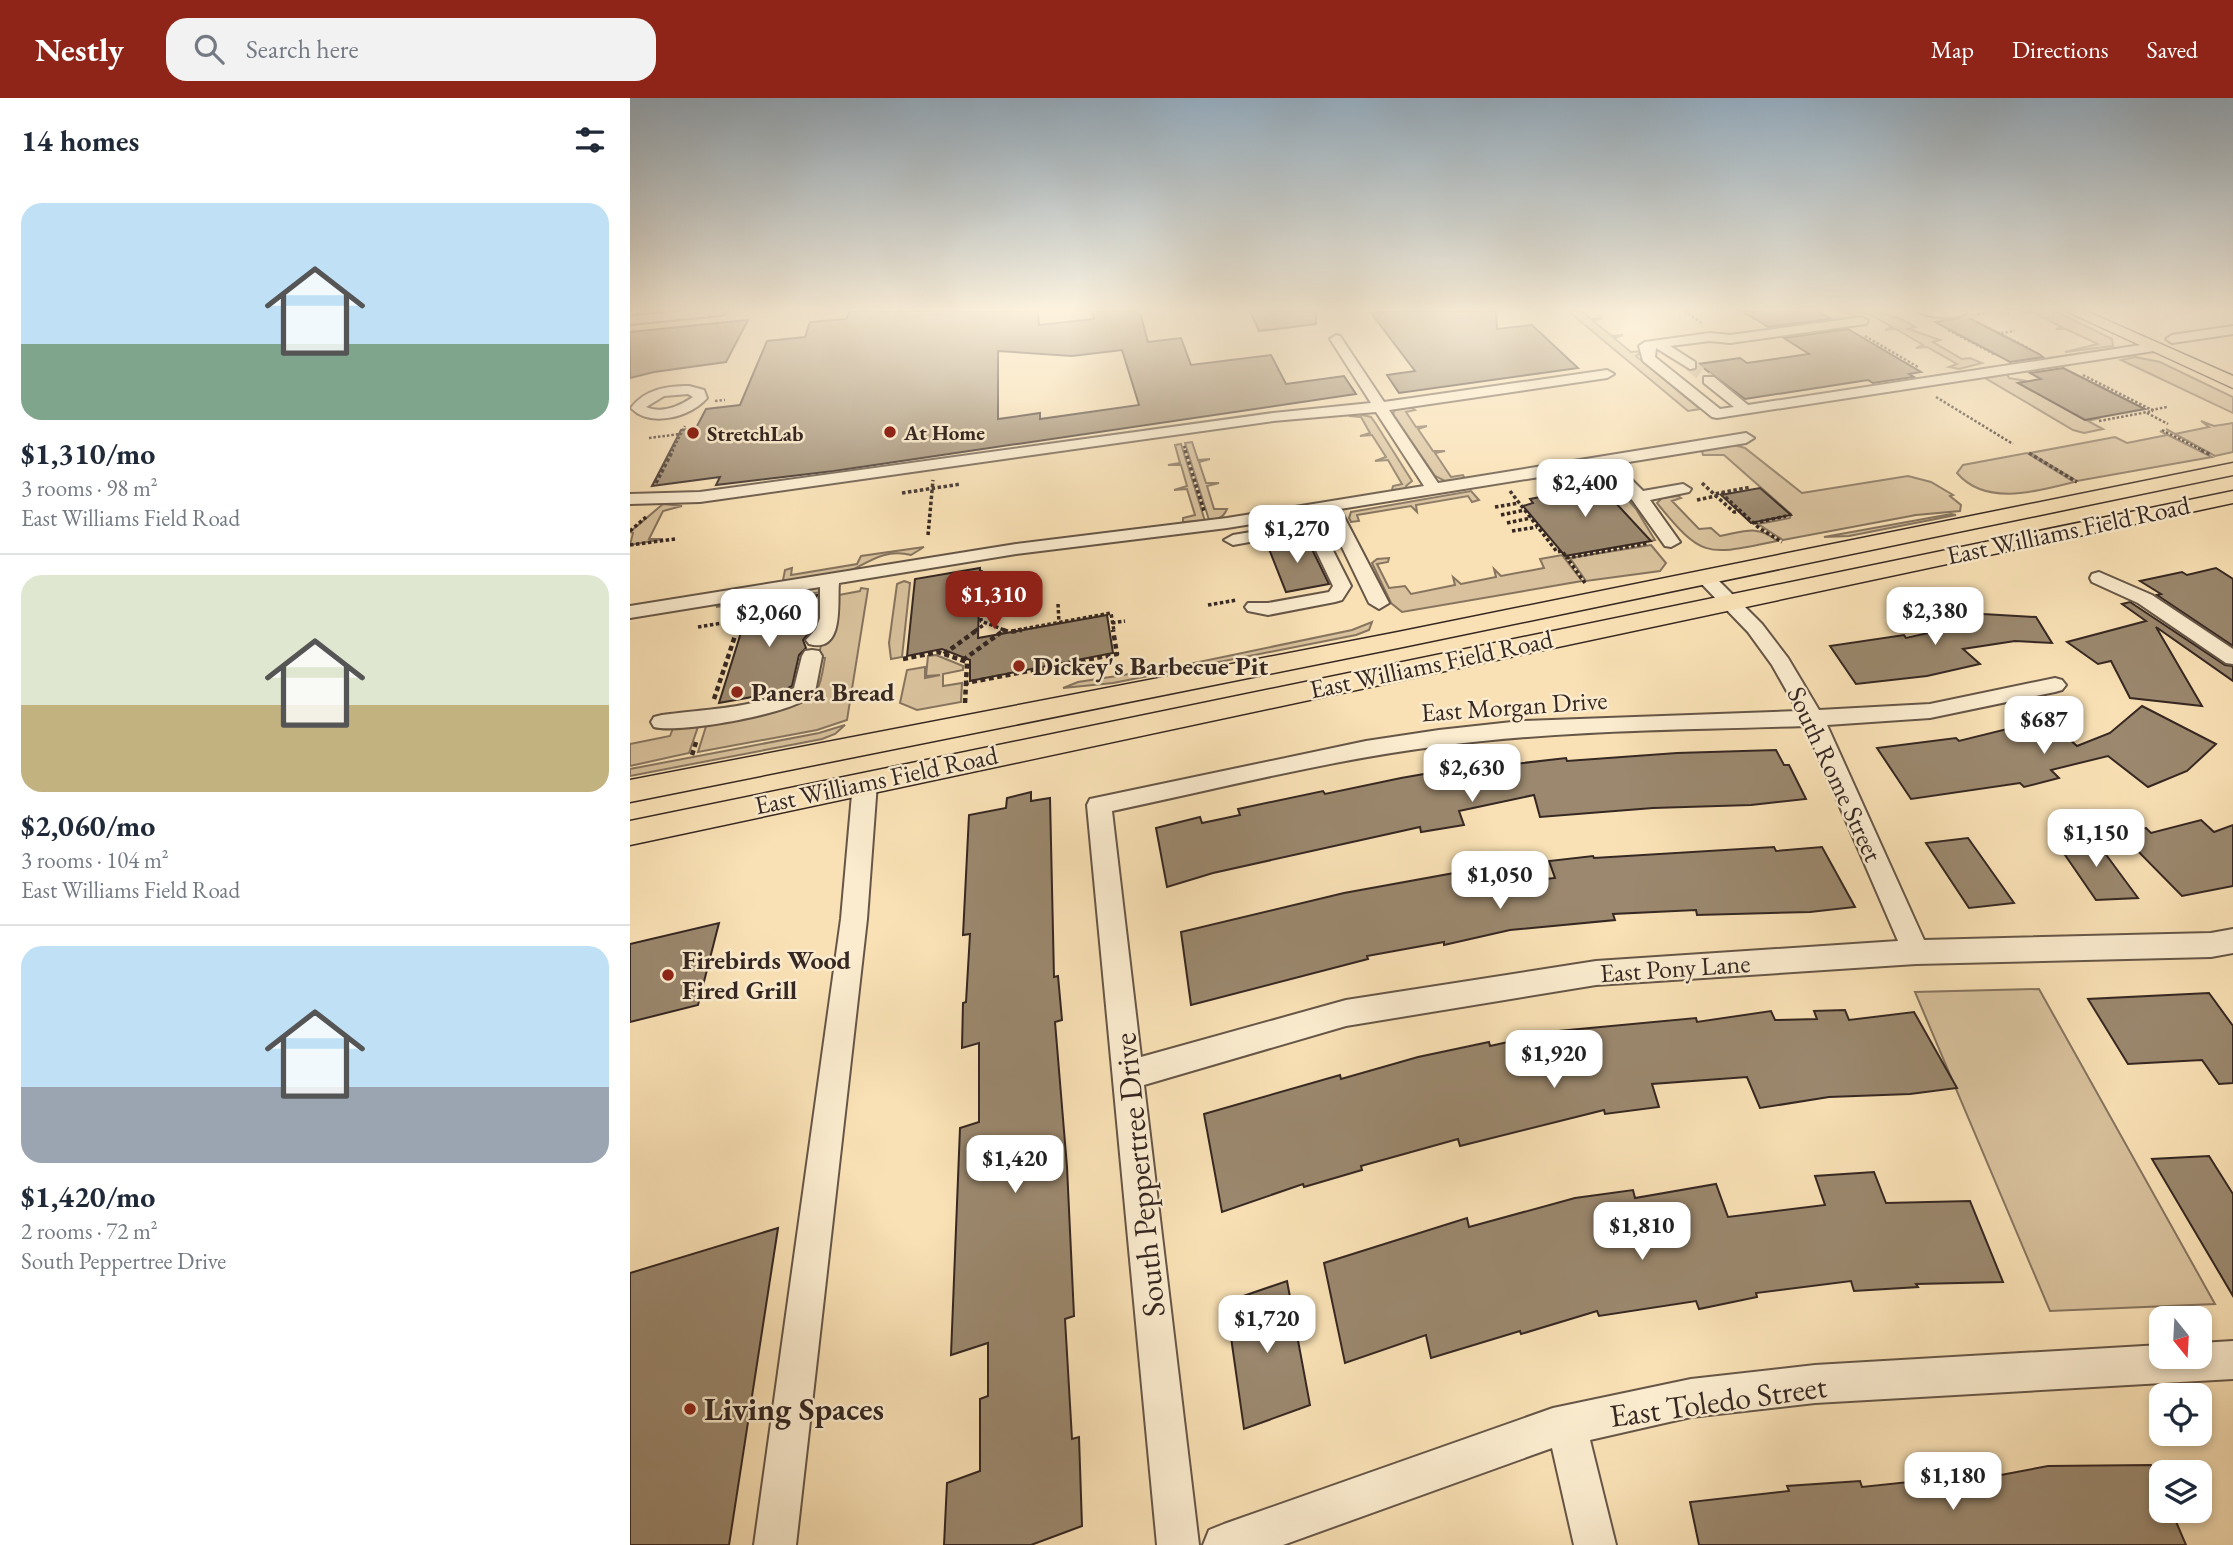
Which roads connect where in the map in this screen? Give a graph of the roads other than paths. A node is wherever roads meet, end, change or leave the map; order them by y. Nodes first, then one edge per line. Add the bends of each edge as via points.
1 (1361, 379) edge
2 (1575, 379) edge
3 (1673, 379) edge
4 (1951, 379) edge
5 (1704, 381) tunnel mouth
6 (1379, 407) junction
7 (1742, 411) junction
8 (1746, 438) dead end
9 (1604, 461) junction
10 (2233, 469) edge
11 (1434, 489) junction
12 (1689, 494) road end
13 (1639, 497) junction
14 (2233, 497) edge
15 (630, 499) edge
16 (1330, 506) junction
17 (2001, 516) junction
18 (2035, 536) junction
19 (1233, 540) dead end
20 (1671, 542) dead end
21 (1705, 578) junction
22 (2099, 578) dead end
23 (830, 579) junction
24 (1728, 601) junction
25 (1379, 603) dead end
26 (1255, 607) dead end
27 (630, 612) edge
28 (2233, 658) edge
29 (2055, 685) dead end
30 (1814, 718) junction
31 (662, 722) dead end
32 (862, 746) junction
33 (865, 783) junction
34 (630, 791) edge
35 (1099, 805) joint
36 (630, 833) edge
37 (2233, 941) edge
38 (1916, 952) junction
39 (1128, 1075) junction
40 (2233, 1360) edge
41 (1567, 1425) junction
42 (775, 1545) edge
43 (1178, 1545) edge
44 (1224, 1545) edge
45 (1595, 1545) edge

1 - 6 street
2 - 6 street
3 - 7 street via 1717,414
4 - 7 street
5 - 7 street
6 - 11 street
6 - 15 street via 1273,417 700,497
8 - 9 street
9 - 11 street
9 - 13 street
10 - 17 main road, East Williams Field Road
11 - 16 street
12 - 13 street
13 - 20 street
14 - 18 main road, East Williams Field Road
16 - 23 street
16 - 25 street
17 - 18 main road
17 - 21 main road, East Williams Field Road
18 - 24 main road, East Williams Field Road
19 - 26 street via 1312,530 1342,586 1335,596 1268,609
21 - 24 street, South Rome Street
21 - 32 main road, East Williams Field Road
22 - 28 street via 2145,598
23 - 27 street
23 - 31 street via 830,621 814,648 804,692 762,707
24 - 30 street, South Rome Street via 1781,663
24 - 33 main road, East Williams Field Road
29 - 30 street, East Morgan Drive via 1930,710
30 - 35 street, East Morgan Drive via 1521,729 1439,738 1303,761
30 - 38 street, South Rome Street
32 - 33 main road
32 - 34 main road, East Williams Field Road
33 - 36 main road, East Williams Field Road
33 - 42 street via 854,919
35 - 39 street, South Peppertree Drive
37 - 38 street, East Pony Lane
38 - 39 street, East Pony Lane via 1596,973 1346,1013
39 - 43 street, South Peppertree Drive
40 - 41 street, East Toledo Street via 1815,1384 1691,1398
41 - 44 street, East Toledo Street
41 - 45 street

